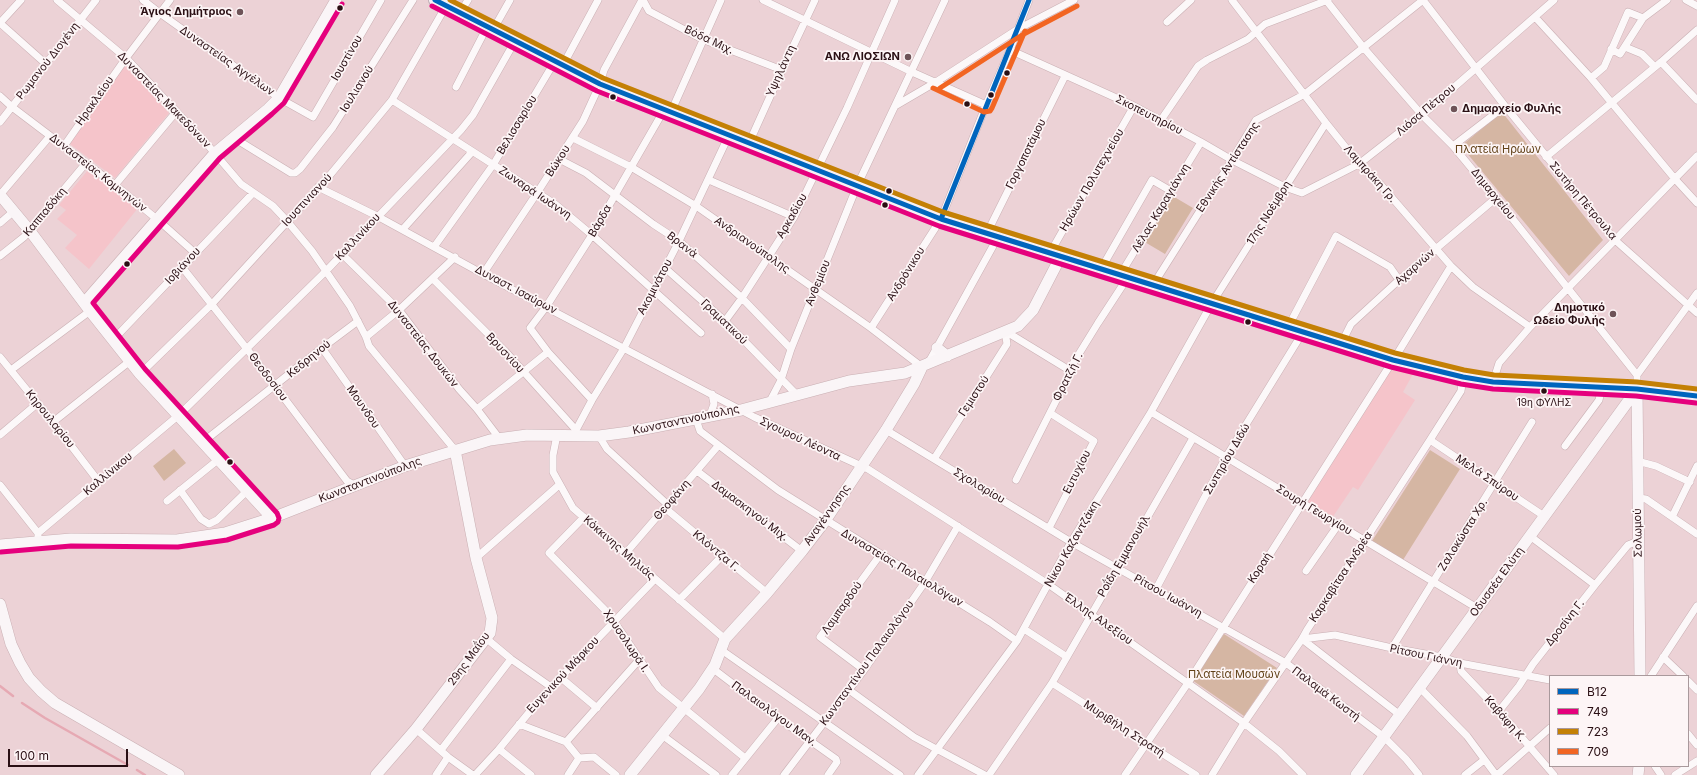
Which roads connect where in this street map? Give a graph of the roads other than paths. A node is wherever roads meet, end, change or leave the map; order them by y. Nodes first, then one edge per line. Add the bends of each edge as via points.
1 (21, 0) edge
2 (57, 0) edge
3 (96, 0) edge
4 (143, 0) edge
5 (170, 0) edge
6 (336, 0) edge
7 (381, 0) edge
8 (413, 0) edge
9 (435, 0) edge
10 (468, 0) edge
11 (510, 0) edge
12 (598, 0) edge
13 (642, 0) edge
14 (720, 0) edge
15 (763, 0) edge
16 (815, 0) edge
17 (895, 0) edge
18 (945, 0) edge
19 (1029, 0) edge
20 (1060, 0) edge
21 (1191, 0) edge
22 (1232, 0) edge
23 (1327, 0) edge
24 (1423, 0) edge
25 (1554, 0) edge
26 (1667, 0) edge
27 (1686, 0) edge
28 (1072, 1) edge
29 (446, 6) junction
30 (1697, 6) edge
31 (460, 13) junction
32 (161, 14) junction
33 (1536, 16) junction
34 (1643, 18) junction
35 (80, 20) junction
36 (804, 21) junction
37 (1167, 22) dead end
38 (0, 23) edge
39 (490, 28) junction
40 (1018, 29) junction
41 (1697, 30) edge
42 (1257, 31) junction
43 (702, 39) junction
44 (516, 41) junction
45 (1363, 47) junction
46 (1625, 47) junction
47 (1611, 49) junction
48 (1010, 50) junction
49 (871, 52) junction
50 (126, 58) junction
51 (46, 64) junction
52 (559, 64) junction
53 (1658, 64) junction
54 (1476, 69) junction
55 (782, 70) junction
56 (912, 72) junction
57 (1065, 76) junction
58 (1591, 78) junction
59 (936, 82) junction
60 (600, 84) junction
61 (456, 86) dead end
62 (1305, 94) junction
63 (0, 96) edge
64 (278, 98) junction
65 (392, 100) junction
66 (1697, 100) edge
67 (1612, 102) junction
68 (986, 105) junction
69 (894, 106) junction
70 (1134, 106) junction
71 (1505, 106) junction
72 (12, 107) junction
73 (668, 111) junction
74 (176, 112) junction
75 (1422, 115) junction
76 (314, 117) joint
77 (1162, 120) junction
78 (0, 122) edge
79 (1326, 123) junction
80 (729, 135) junction
81 (50, 136) junction
82 (234, 138) junction
83 (573, 138) junction
84 (453, 139) junction
85 (1201, 142) junction
86 (750, 143) junction
87 (64, 146) junction
88 (1453, 146) junction
89 (472, 152) junction
90 (215, 154) junction
91 (1697, 156) edge
92 (1546, 157) junction
93 (559, 159) junction
94 (1232, 160) junction
95 (86, 163) junction
96 (1359, 164) junction
97 (493, 165) junction
98 (631, 167) junction
99 (817, 170) junction
100 (1675, 179) junction
101 (708, 180) junction
102 (114, 184) junction
103 (857, 186) junction
104 (318, 187) junction
105 (1285, 187) junction
106 (1171, 191) junction
107 (253, 193) junction
108 (538, 193) junction
109 (0, 195) edge
110 (615, 195) junction
111 (1496, 198) junction
112 (1697, 203) edge
113 (696, 206) junction
114 (14, 211) junction
115 (378, 216) junction
116 (794, 217) junction
117 (941, 219) junction
118 (158, 220) junction
119 (287, 221) junction
120 (0, 223) edge
121 (403, 229) junction
122 (30, 231) junction
123 (592, 235) junction
124 (992, 235) junction
125 (1614, 240) junction
126 (679, 241) junction
127 (434, 247) junction
128 (1437, 248) junction
129 (195, 253) junction
130 (342, 254) junction
131 (1056, 255) junction
132 (0, 256) edge
133 (768, 256) junction
134 (455, 258) junction
135 (1451, 266) junction
136 (182, 267) junction
137 (665, 268) junction
138 (1101, 269) junction
139 (326, 271) junction
140 (483, 274) junction
141 (1124, 276) junction
142 (433, 279) junction
143 (1399, 280) junction
144 (1153, 285) junction
145 (1568, 288) junction
146 (653, 289) junction
147 (816, 289) junction
148 (1697, 293) edge
149 (742, 298) junction
150 (1212, 303) junction
151 (212, 304) junction
152 (1688, 306) junction
153 (87, 307) junction
154 (546, 307) junction
155 (399, 310) junction
156 (1697, 313) edge
157 (358, 321) junction
158 (725, 321) junction
159 (1288, 327) junction
160 (1530, 327) junction
161 (871, 328) junction
162 (1005, 331) junction
163 (1303, 332) junction
164 (701, 333) dead end
165 (366, 337) junction
166 (113, 340) junction
167 (1341, 344) junction
168 (322, 348) junction
169 (624, 348) junction
170 (937, 348) junction
171 (247, 349) junction
172 (791, 349) junction
173 (548, 352) junction
174 (947, 356) junction
175 (0, 357) edge
176 (1393, 360) junction
177 (130, 361) junction
178 (922, 367) junction
179 (11, 370) junction
180 (1069, 370) junction
181 (523, 372) junction
182 (140, 374) junction
183 (1637, 375) junction
184 (1463, 377) junction
185 (781, 380) junction
186 (1493, 382) junction
187 (275, 386) junction
188 (1602, 387) junction
189 (1637, 389) junction
190 (712, 394) junction
191 (796, 394) junction
192 (1697, 396) edge
193 (592, 400) junction
194 (770, 401) junction
195 (38, 403) junction
196 (477, 409) junction
197 (741, 410) junction
198 (1151, 412) junction
199 (1050, 413) junction
200 (179, 415) junction
201 (710, 415) junction
202 (696, 418) junction
203 (53, 422) junction
204 (1532, 422) dead end
205 (886, 430) junction
206 (576, 432) junction
207 (0, 435) edge
208 (557, 435) junction
209 (599, 436) junction
210 (499, 438) junction
211 (1193, 438) junction
212 (1430, 440) junction
213 (203, 442) junction
214 (718, 446) junction
215 (1566, 446) dead end
216 (455, 450) junction
217 (1226, 457) junction
218 (219, 459) junction
219 (934, 459) junction
220 (1637, 461) junction
221 (405, 466) junction
222 (861, 466) junction
223 (1697, 466) edge
224 (697, 471) junction
225 (1016, 480) dead end
226 (99, 482) junction
227 (1690, 482) junction
228 (1495, 484) junction
229 (0, 485) edge
230 (559, 485) junction
231 (354, 486) junction
232 (180, 490) junction
233 (248, 490) junction
234 (1638, 498) junction
235 (167, 500) dead end
236 (1302, 503) junction
237 (666, 507) junction
238 (1544, 516) junction
239 (584, 517) junction
240 (1672, 517) junction
241 (272, 518) junction
242 (825, 521) junction
243 (1338, 525) junction
244 (958, 526) junction
245 (1048, 528) junction
246 (1697, 534) edge
247 (1530, 536) junction
248 (38, 537) junction
249 (1365, 540) junction
250 (1638, 541) junction
251 (1072, 542) junction
252 (0, 544) edge
253 (802, 551) junction
254 (625, 554) junction
255 (880, 555) junction
256 (722, 556) junction
257 (476, 558) junction
258 (1117, 568) junction
259 (1306, 571) dead end
260 (655, 579) junction
261 (925, 582) junction
262 (1433, 582) junction
263 (1048, 584) junction
264 (1595, 585) junction
265 (1156, 589) junction
266 (767, 593) junction
267 (679, 600) junction
268 (0, 604) edge
269 (1697, 606) edge
270 (1477, 608) junction
271 (1091, 614) junction
272 (615, 621) junction
273 (1223, 626) junction
274 (1024, 629) junction
275 (487, 639) junction
276 (725, 639) junction
277 (1302, 639) junction
278 (1017, 641) junction
279 (1392, 648) junction
280 (720, 649) junction
281 (1067, 657) junction
282 (1442, 657) junction
283 (1663, 657) junction
284 (511, 659) junction
285 (639, 660) junction
286 (1286, 663) junction
287 (1460, 663) junction
288 (712, 668) junction
289 (864, 670) junction
290 (1526, 674) junction
291 (1640, 675) edge
292 (1652, 675) edge
293 (1682, 675) edge
294 (560, 677) junction
295 (1549, 680) edge
296 (1689, 682) edge
297 (1052, 683) junction
298 (1188, 683) junction
299 (552, 687) junction
300 (1420, 688) junction
301 (849, 690) junction
302 (1697, 690) edge
303 (684, 707) junction
304 (597, 708) junction
305 (1499, 711) junction
306 (1400, 715) junction
307 (778, 718) junction
308 (825, 722) junction
309 (1244, 723) junction
310 (520, 724) junction
311 (416, 729) junction
312 (1549, 729) edge
313 (662, 735) junction
314 (1689, 735) edge
315 (1384, 737) junction
316 (810, 741) junction
317 (566, 742) junction
318 (1146, 743) junction
319 (1697, 745) edge
320 (1529, 747) junction
321 (499, 749) junction
322 (936, 749) junction
323 (441, 750) junction
324 (448, 757) junction
325 (579, 758) junction
326 (744, 758) junction
327 (1484, 760) junction
328 (1688, 767) edge
329 (179, 775) edge
330 (376, 775) edge
331 (436, 775) edge
332 (474, 775) edge
333 (531, 775) edge
334 (568, 775) edge
335 (616, 775) edge
336 (630, 775) edge
337 (716, 775) edge
338 (732, 775) edge
339 (784, 775) edge
340 (828, 775) edge
341 (900, 775) edge
342 (918, 775) edge
343 (985, 775) edge
344 (989, 775) edge
345 (1125, 775) edge
346 (1196, 775) edge
347 (1212, 775) edge
348 (1303, 775) edge
349 (1356, 775) edge
350 (1419, 775) edge
351 (1465, 775) edge
352 (1497, 775) edge
353 (1554, 775) edge
354 (1675, 775) edge

1 - 38 street
2 - 35 street, Δυναστείας Μακεδόνων
3 - 35 street, Ρωμανού Διογένη
4 - 32 street, Δυναστείας Αγγέλων
5 - 32 street, Ηρακλείου
6 - 64 street
7 - 76 street, Ιουστίνου
8 - 82 street, Ιουλιανού via 333,127 295,173
9 - 29 main road
10 - 31 street
11 - 39 street
12 - 52 street, Βελισσαρίου
13 - 43 street, Βόδα Μιχ. via 649,10
13 - 60 street via 604,70
14 - 43 street, Βάρδα
15 - 36 street
16 - 36 street, Υψηλάντη
17 - 49 street, Αρκαδίου
18 - 56 street, Ανθεμίου
19 - 40 street, Ανδρόνικου
20 - 28 street
21 - 37 street
22 - 42 street, Λαμπράκη Γρ.
23 - 42 street via 1265,24
23 - 45 street, Δημαρχείου
24 - 45 street, Εθνικής Αντίστασης
24 - 54 street, Σωτήρη Πέτρουλα
25 - 33 street, Λιόσα Πέτρου
26 - 34 street
27 - 30 street
28 - 40 street
29 - 31 main road
29 - 65 street, Ιουστινιανού
31 - 39 main road
32 - 50 street, Ηρακλείου
32 - 64 street, Δυναστείας Αγγέλων
33 - 54 street, Λιόσα Πέτρου
33 - 58 street
34 - 46 street
34 - 47 street via 1628,12
35 - 50 street, Δυναστείας Μακεδόνων
35 - 51 street, Ρωμανού Διογένη
36 - 49 street
36 - 55 street, Υψηλάντη
38 - 51 street
39 - 44 main road
39 - 61 street
40 - 48 street, Ανδρόνικου
40 - 59 street
41 - 53 street
42 - 62 street, Λαμπράκη Γρ.
42 - 77 street via 1248,39 1198,66
43 - 55 street, Βόδα Μιχ.
43 - 73 street, Βάρδα
44 - 52 main road
44 - 84 street, Καλλινίκου via 473,115
45 - 62 street, Εθνικής Αντίστασης
45 - 75 street, Δημαρχείου
46 - 47 street via 1620,54
46 - 53 street
47 - 58 street via 1604,67
48 - 57 street, Σκοπευτηρίου
48 - 68 street, Ανδρόνικου
49 - 56 street
49 - 99 street, Αρκαδίου
50 - 74 street, Δυναστείας Μακεδόνων
50 - 87 street, Ηρακλείου
51 - 72 street, Ρωμανού Διογένη
52 - 60 main road
52 - 97 street, Βελισσαρίου
53 - 66 street
53 - 67 street
54 - 71 street, Σωτήρη Πέτρουλα
54 - 75 street, Λιόσα Πέτρου
55 - 86 street, Υψηλάντη
56 - 59 street
56 - 69 street, Ανθεμίου
57 - 70 street, Σκοπευτηρίου
57 - 124 street, Γοργοποτάμου
58 - 67 street
59 - 68 street
59 - 69 street
60 - 73 main road
60 - 83 street, Βώκου
62 - 79 street, Λαμπράκη Γρ.
62 - 94 street, Εθνικής Αντίστασης via 1256,120
63 - 72 street, Δυναστείας Κομνηνών
64 - 76 street, Δυναστείας Αγγέλων
64 - 82 street
65 - 84 street, Ζωναρά Ιωάννη
65 - 104 street, Ιουστινιανού
67 - 92 street
67 - 100 street
68 - 117 street, Ανδρόνικου
69 - 103 street, Ανθεμίου
70 - 77 street, Σκοπευτηρίου
70 - 131 street, Ηρώων Πολυτεχνείου
71 - 88 street
71 - 92 street, Σωτήρη Πέτρουλα
72 - 78 street, Ρωμανού Διογένη
72 - 81 street, Δυναστείας Κομνηνών
73 - 80 main road
73 - 98 street, Βάρδα
74 - 90 street, Δυναστείας Μακεδόνων
74 - 102 street
75 - 88 street, Δημαρχείου
75 - 96 street, Λιόσα Πέτρου
77 - 85 street, Σκοπευτηρίου
79 - 96 street, Λαμπράκη Γρ.
79 - 105 street, 17ης Νοέμβρη
80 - 86 main road
80 - 101 street, Ακομινάτου
81 - 87 street, Δυναστείας Κομνηνών
81 - 109 street
82 - 90 street
83 - 93 street, Βώκου
83 - 98 street, Ανδριανούπολης
84 - 89 street, Ζωναρά Ιωάννη
84 - 115 street, Καλλινίκου
85 - 94 street, Σκοπευτηρίου
85 - 106 street, Λέλας Καραγιάννη
86 - 99 main road
87 - 95 street, Δυναστείας Κομνηνών
88 - 111 street, Δημαρχείου
89 - 97 street, Ζωναρά Ιωάννη
89 - 121 street
90 - 107 street, Δυναστείας Μακεδόνων via 241,184
90 - 118 street
91 - 100 street
92 - 125 street, Σωτήρη Πέτρουλα
93 - 108 street, Βώκου
93 - 110 street, Βρανά via 586,173
94 - 105 street, Σκοπευτηρίου
94 - 144 street, Εθνικής Αντίστασης
95 - 102 street, Δυναστείας Κομνηνών
95 - 122 street, Καππαδόκη
96 - 105 street, Λιόσα Πέτρου via 1302,193
96 - 128 street, Λαμπράκη Γρ.
97 - 108 street, Ζωναρά Ιωάννη
97 - 127 street, Βελισσαρίου
98 - 110 street, Βάρδα
98 - 113 street, Ανδριανούπολης
99 - 103 main road
99 - 116 street, Αρκαδίου
100 - 112 street
100 - 125 street
101 - 113 street, Ακομινάτου
101 - 116 street
102 - 118 street, Δυναστείας Κομνηνών
103 - 117 main road
103 - 147 street, Ανθεμίου
104 - 115 street, Δυναστ. Ισαύρων
104 - 119 street, Ιουστινιανού
105 - 150 street, 17ης Νοέμβρη
106 - 138 street via 1152,180
106 - 141 street, Λέλας Καραγιάννη
107 - 119 street, Δυναστείας Μακεδόνων via 273,206
107 - 129 street, Ιοβιάνου
108 - 123 street, Ζωναρά Ιωάννη
108 - 140 street, Βώκου
109 - 114 street
110 - 123 street, Βάρδα
110 - 126 street, Βρανά
111 - 128 street, Αχαρνών
111 - 145 street, Δημαρχείου
113 - 126 street, Ακομινάτου
113 - 133 street, Ανδριανούπολης
114 - 120 street
114 - 122 street
115 - 121 street, Δυναστ. Ισαύρων
115 - 130 street, Καλλινίκου
116 - 133 street, Αρκαδίου
117 - 124 main road
117 - 161 street, Ανδρόνικου
118 - 129 street, Δυναστείας Κομνηνών
118 - 153 street
119 - 139 street, Δυναστείας Μακεδόνων
119 - 151 street, Ιουστινιανού
121 - 127 street, Δυναστ. Ισαύρων
122 - 132 street, Καππαδόκη
122 - 153 street
123 - 146 street, Ζωναρά Ιωάννη
123 - 154 street, Βάρδα
124 - 131 main road
124 - 170 street, Αναγέννησης
125 - 145 street
125 - 152 street, Σωτήρη Πέτρουλα
126 - 137 street, Ακομινάτου
126 - 149 street, Βρανά
127 - 134 street, Δυναστ. Ισαύρων
128 - 135 street, Λαμπράκη Γρ.
128 - 143 street, Αχαρνών
129 - 136 street, Ιοβιάνου
130 - 139 street, Καλλινίκου
130 - 155 street, Δυναστείας Δουκών
131 - 138 main road
131 - 162 street, Κωνσταντινούπολης via 1033,310 1018,326
133 - 147 street, Ανδριανούπολης
133 - 149 street, Αρκαδίου
134 - 140 street, Δυναστ. Ισαύρων
134 - 142 street
135 - 160 street, Λαμπράκη Γρ. via 1473,287
135 - 176 street, Κοραή
136 - 151 street, Θεοδοσίου
136 - 166 street, Ιοβιάνου
137 - 146 street, Ακομινάτου
137 - 158 street, Γραματικού
138 - 141 main road
139 - 157 street, Δυναστείας Μακεδόνων
139 - 171 street, Καλλινίκου
140 - 154 street, Δυναστ. Ισαύρων
141 - 144 main road
141 - 180 street, Φρατζή Γ.
142 - 155 street
142 - 181 street, Βρυσνίου via 505,350
143 - 159 street via 1390,267 1336,236
143 - 167 street, Αχαρνών via 1351,324
144 - 150 main road
145 - 160 street
145 - 183 street, Δημαρχείου
146 - 164 street, Ζωναρά Ιωάννη
146 - 169 street, Ακομινάτου
147 - 161 street, Ανδριανούπολης
147 - 172 street, Ανθεμίου
148 - 152 street
149 - 158 street, Αρκαδίου
149 - 172 street, Βρανά
150 - 159 main road
150 - 198 street, Νίκου Καζαντζάκη
151 - 171 street, Θεοδοσίου
151 - 182 street, Ιουστινιανού
152 - 156 street, Σωτήρη Πέτρουλα
152 - 183 street
153 - 166 street
153 - 179 street
154 - 169 street, Δυναστ. Ισαύρων
154 - 173 street, Βάρδα via 530,328
155 - 165 street
155 - 196 street, Δυναστείας Δουκών
157 - 165 street, Δυναστείας Μακεδόνων
157 - 168 street, Κεδρηνού
158 - 185 street, Γραματικού
159 - 163 main road
160 - 186 street via 1499,363
161 - 178 street, Ανδριανούπολης
162 - 174 street, Κωνσταντινούπολης
162 - 180 street
162 - 219 street, Γεμιστού via 1007,344
163 - 167 main road
163 - 217 street, Σωτηρίου Διδώ
165 - 216 street, Δυναστείας Μακεδόνων via 368,346
166 - 177 street
167 - 176 main road
168 - 187 street, Κεδρηνού
168 - 221 street, Μουνδου
169 - 190 street, Δυναστ. Ισαύρων
169 - 193 street, Ακομινάτου
170 - 174 street
170 - 178 street, Αναγέννησης
171 - 187 street, Θεοδοσίου
171 - 200 street, Καλλινίκου
172 - 185 street, Ανθεμίου
173 - 181 street
173 - 193 street
174 - 178 street, Κωνσταντινούπολης
175 - 179 street, Κηρουλαρίου
176 - 184 main road
176 - 236 street, Κοραή
177 - 182 street
177 - 203 street
178 - 191 street, Κωνσταντινούπολης via 905,373 848,381
178 - 205 street, Αναγέννησης
179 - 195 street, Κηρουλαρίου
180 - 199 street, Φρατζή Γ. via 1069,375
181 - 196 street
181 - 206 street, Βρυσνίου
182 - 200 street
183 - 189 street
184 - 186 main road
184 - 212 street, Καρκαβίτσα Ανδρέα via 1462,391
185 - 191 street
185 - 194 street, Ανθεμίου
186 - 188 main road
187 - 213 street, Κεδρηνού
187 - 231 street, Θεοδοσίου via 347,481
188 - 189 main road
188 - 215 street via 1599,400
189 - 192 main road
189 - 220 street, Σολωμού
189 - 238 street, Οδυσσέα Ελύτη
190 - 197 street, Δυναστ. Ισαύρων
190 - 201 street via 714,404
191 - 194 street, Κωνσταντινούπολης
193 - 206 street, Ακομινάτου
194 - 197 street, Κωνσταντινούπολης
195 - 203 street, Κηρουλαρίου
195 - 207 street
196 - 210 street, Δυναστείας Δουκών
197 - 201 street, Κωνσταντινούπολης
197 - 222 street, Σγουρού Λέοντα
198 - 211 street, Σουρή Γεωργίου
198 - 251 street, Νίκου Καζαντζάκη
199 - 225 street, Φρατζή Γ.
199 - 245 street, Ευτυχίου via 1094,441
200 - 213 street
200 - 226 street, Καλλίνικου
201 - 202 street, Κωνσταντινούπολης
202 - 209 street, Κωνσταντινούπολης
202 - 214 street, Δυναστείας Παλαιολόγων via 700,431
203 - 226 street, Κηρουλαρίου
204 - 228 street, Ζαλοκώστα Χρ.
205 - 219 street, Σχολαρίου
205 - 222 street, Αναγέννησης
206 - 208 street, Κωνσταντινούπολης
206 - 209 street, Κωνσταντινούπολης
208 - 210 street, Κωνσταντινούπολης
208 - 230 street, Κόκκινης Μηλιάς via 552,465
209 - 237 street, Κλόντζα Γ. via 607,449
210 - 216 street, Κωνσταντινούπολης
211 - 217 street, Σουρή Γεωργίου
211 - 258 street, Ροΐδη Εμμανουήλ
212 - 228 street, Μελά Σπύρου
212 - 249 street, Καρκαβίτσα Ανδρέα
213 - 218 street
214 - 224 street, Θεοφάνη
214 - 242 street, Δυναστείας Παλαιολόγων
216 - 221 street, Κωνσταντινούπολης
216 - 257 street, 29ης Μαΐου
217 - 236 street, Σουρή Γεωργίου
217 - 265 street, Σωτηρίου Διδώ
218 - 232 street
218 - 233 street
219 - 245 street, Σχολαρίου
220 - 227 street via 1656,466
220 - 234 street, Σολωμού
221 - 231 street, Κωνσταντινούπολης
222 - 242 street, Αναγέννησης
222 - 244 street, Έλλης Αλεξίου
223 - 227 street
224 - 237 street, Θεοφάνη
224 - 253 street, Δαμασκηνού Μιχ.
226 - 248 street, Καλλίνικου
227 - 240 street
228 - 238 street, Μελά Σπύρου
228 - 262 street, Ζαλοκώστα Χρ.
229 - 248 street
230 - 239 street, Κόκκινης Μηλιάς via 573,508
230 - 257 street
231 - 241 street, Κωνσταντινούπολης
232 - 233 street via 201,519 210,524
232 - 235 street
233 - 241 street
234 - 240 street via 1646,499
234 - 250 street, Σολωμού
236 - 243 street, Σουρή Γεωργίου
236 - 273 street, Κοραή
237 - 254 street, Θεοφάνη
237 - 256 street, Κλόντζα Γ.
238 - 247 street, Οδυσσέα Ελύτη
239 - 254 street, Κόκκινης Μηλιάς
239 - 272 street, Χρυσολωρά Ι. via 549,553
240 - 246 street
241 - 248 street, Κωνσταντινούπολης via 225,533 176,540
242 - 253 street, Αναγέννησης
242 - 255 street, Δυναστείας Παλαιολόγων
243 - 249 street, Σουρή Γεωργίου
243 - 259 street
244 - 261 street, Κωνσταντίνου Παλαιολόγου
244 - 263 street, Έλλης Αλεξίου
245 - 251 street, Σχολαρίου
247 - 264 street
247 - 270 street, Οδυσσέα Ελύτη
248 - 252 street, Κωνσταντινούπολης
249 - 262 street, Σουρή Γεωργίου
249 - 277 street, Καρκαβίτσα Ανδρέα
250 - 264 street, Δροσίνη Γ. via 1628,545
250 - 291 street, Σολωμού
251 - 258 street, Ρίτσου Ιωάννη
251 - 263 street, Νίκου Καζαντζάκη
253 - 266 street, Αναγέννησης
254 - 260 street, Κόκκινης Μηλιάς
255 - 261 street, Δυναστείας Παλαιολόγων
255 - 289 street, Λαμπαρδού via 820,637
256 - 266 street, Κλόντζα Γ.
256 - 267 street
257 - 275 street, 29ης Μαΐου via 492,618
258 - 265 street, Ρίτσου Ιωάννη
258 - 271 street, Ροΐδη Εμμανουήλ
260 - 267 street, Κόκκινης Μηλιάς
260 - 272 street, Ευγενικού Μάρκου
261 - 278 street, Δυναστείας Παλαιολόγων
261 - 289 street, Κωνσταντίνου Παλαιολόγου
262 - 270 street, Σουρή Γεωργίου
262 - 279 street, Ζαλοκώστα Χρ.
263 - 271 street, Έλλης Αλεξίου
263 - 274 street, Νίκου Καζαντζάκη
264 - 290 street, Δροσίνη Γ.
265 - 273 street, Ρίτσου Ιωάννη
266 - 276 street, Αναγέννησης
267 - 276 street, Κόκκινης Μηλιάς
268 - 329 street via 11,644 29,678 41,691 55,703
269 - 283 street
270 - 282 street, Οδυσσέα Ελύτη
271 - 281 street, Ροΐδη Εμμανουήλ
271 - 298 street, Έλλης Αλεξίου
272 - 285 street, Χρυσολωρά Ι.
272 - 294 street, Ευγενικού Μάρκου
273 - 286 street, Παλαμά Κωστή
273 - 298 street, Κοραή
274 - 278 street, Νίκου Καζαντζάκη
274 - 281 street
275 - 284 street
275 - 311 street, 29ης Μαΐου
276 - 280 street, Αναγέννησης
277 - 279 street, Ρίτσου Γιάννη via 1336,635
277 - 286 street, Καρκαβίτσα Ανδρέα
277 - 306 street
278 - 322 street, Νίκου Καζαντζάκη
279 - 282 street, Ρίτσου Γιάννη
280 - 288 street, Αναγέννησης
280 - 308 street
281 - 297 street, Ροΐδη Εμμανουήλ
282 - 287 street, Ρίτσου Γιάννη
282 - 300 street, Οδυσσέα Ελύτη
283 - 292 street
283 - 293 street
284 - 299 street
284 - 323 street
285 - 303 street, Χρυσολωρά Ι. via 659,688
285 - 304 street
286 - 309 street, Καρκαβίτσα Ανδρέα
286 - 315 street, Παλαμά Κωστή
287 - 290 street, Ρίτσου Γιάννη
287 - 305 street, Καβάφη Κ. via 1461,670
288 - 303 street, Αναγέννησης
288 - 307 street, Παλαιολόγου Μαν.
289 - 301 street, Κωνσταντίνου Παλαιολόγου
290 - 295 street, Ρίτσου Γιάννη
290 - 305 street, Δροσίνη Γ.
294 - 299 street, Ευγενικού Μάρκου
294 - 304 street
296 - 302 street
297 - 318 street, Μυριβήλη Στρατή
297 - 344 street, Ροΐδη Εμμανουήλ
298 - 309 street, Έλλης Αλεξίου
298 - 318 street, Κοραή
299 - 310 street, Ευγενικού Μάρκου
300 - 306 street, Οδυσσέα Ελύτη
300 - 327 street via 1467,736
301 - 308 street, Κωνσταντίνου Παλαιολόγου
301 - 322 street via 914,737
303 - 313 street, Αναγέννησης
303 - 326 street, Χρυσολωρά Ι.
304 - 317 street
305 - 320 street, Καβάφη Κ.
306 - 315 street, Οδυσσέα Ελύτη
307 - 316 street, Παλαιολόγου Μαν.
307 - 326 street
308 - 316 street, Κωνσταντίνου Παλαιολόγου
308 - 341 street
309 - 347 street, Καρκαβίτσα Ανδρέα
309 - 348 street, Έλλης Αλεξίου via 1279,751
310 - 317 street
310 - 321 street, Ευγενικού Μάρκου
311 - 323 street
311 - 330 street, 29ης Μαΐου
312 - 320 street
313 - 336 street, Αναγέννησης
313 - 337 street
314 - 319 street
315 - 349 street, Οδυσσέα Ελύτη
315 - 350 street, Παλαμά Κωστή
316 - 339 street, Κωνσταντίνου Παλαιολόγου
316 - 340 street, Παλαιολόγου Μαν. via 837,760
317 - 325 street
318 - 345 street, Κοραή
318 - 346 street, Μυριβήλη Στρατή
320 - 352 street
320 - 353 street, Καβάφη Κ.
321 - 332 street, Ευγενικού Μάρκου
321 - 333 street
322 - 342 street, Νίκου Καζαντζάκη
322 - 343 street
323 - 324 street
324 - 331 street
324 - 332 street
325 - 334 street
325 - 335 street via 594,758
326 - 338 street
327 - 351 street
327 - 352 street
328 - 354 street

